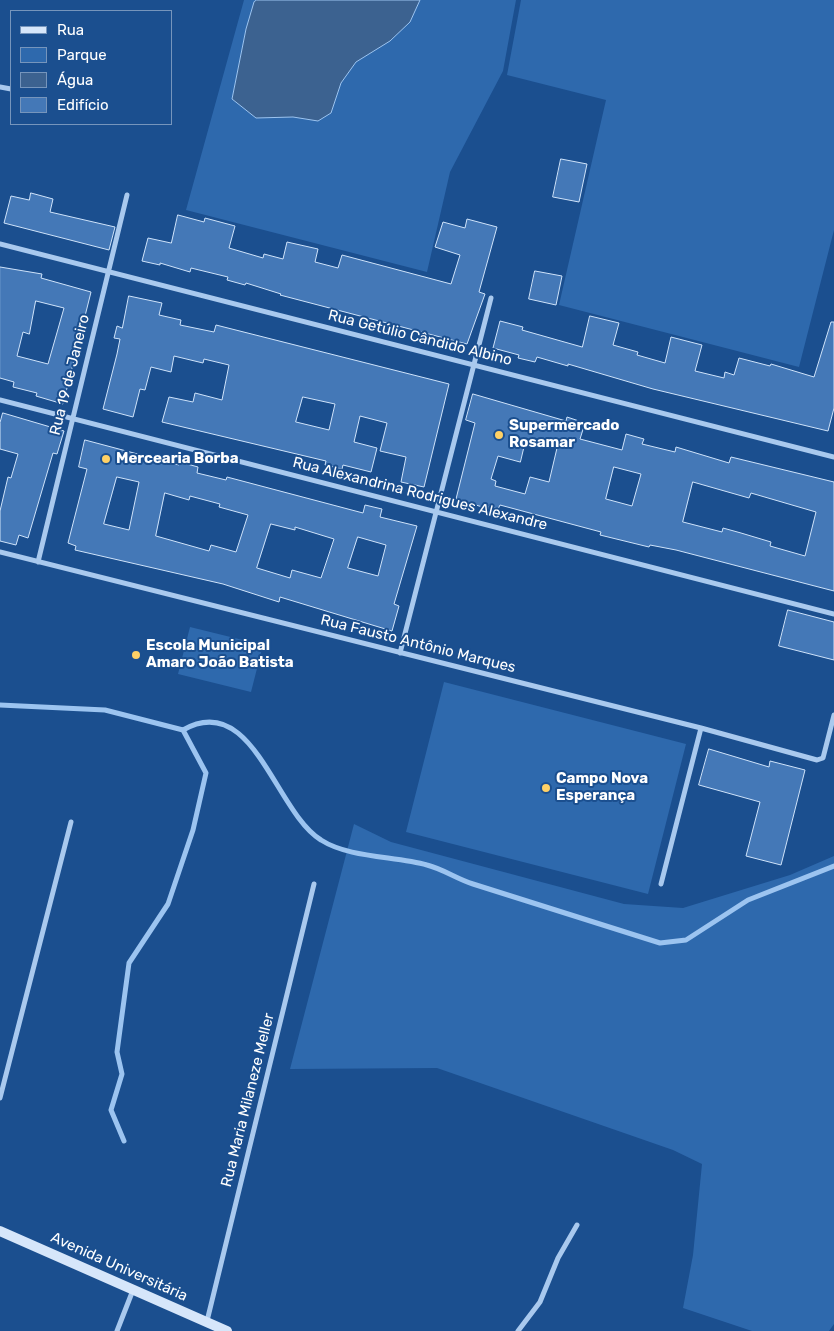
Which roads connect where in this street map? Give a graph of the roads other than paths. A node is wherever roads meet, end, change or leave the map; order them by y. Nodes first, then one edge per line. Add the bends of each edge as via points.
1 (127, 195) dead end
2 (0, 244) edge
3 (108, 271) junction
4 (491, 298) dead end
5 (474, 365) junction
6 (0, 400) edge
7 (73, 418) junction
8 (834, 457) edge
9 (436, 511) junction
10 (0, 552) edge
11 (38, 562) junction
12 (834, 614) edge
13 (400, 652) junction
14 (834, 715) edge
15 (701, 728) junction
16 (71, 822) dead end
17 (314, 884) dead end
18 (661, 884) dead end
19 (0, 1098) edge
20 (577, 1225) dead end
21 (0, 1231) edge
22 (134, 1289) junction
23 (206, 1322) junction
24 (117, 1331) edge
25 (227, 1331) edge
26 (518, 1331) edge

1 - 3 street, Rua 19 de Janeiro
2 - 3 street, Rua Getúlio Cândido Albino
3 - 5 street, Rua Getúlio Cândido Albino
3 - 7 street, Rua 19 de Janeiro
4 - 5 street
5 - 8 street, Rua Getúlio Cândido Albino
5 - 9 street
6 - 7 street, Rua Alexandrina Rodrigues Alexandre
7 - 9 street, Rua Alexandrina Rodrigues Alexandre
7 - 11 street, Rua 19 de Janeiro
9 - 12 street, Rua Alexandrina Rodrigues Alexandre
9 - 13 street
10 - 11 street, Rua Fausto Antônio Marques
11 - 13 street, Rua Fausto Antônio Marques
13 - 15 street, Rua Fausto Antônio Marques
14 - 15 street, Rua Fausto Antônio Marques via 823,758 817,760
15 - 18 street
16 - 19 street
17 - 23 street, Rua Maria Milaneze Meller
20 - 26 street via 558,1258 540,1302
21 - 22 main road, Avenida Universitária
22 - 23 main road, Avenida Universitária
22 - 24 street
23 - 25 main road, Avenida Universitária

